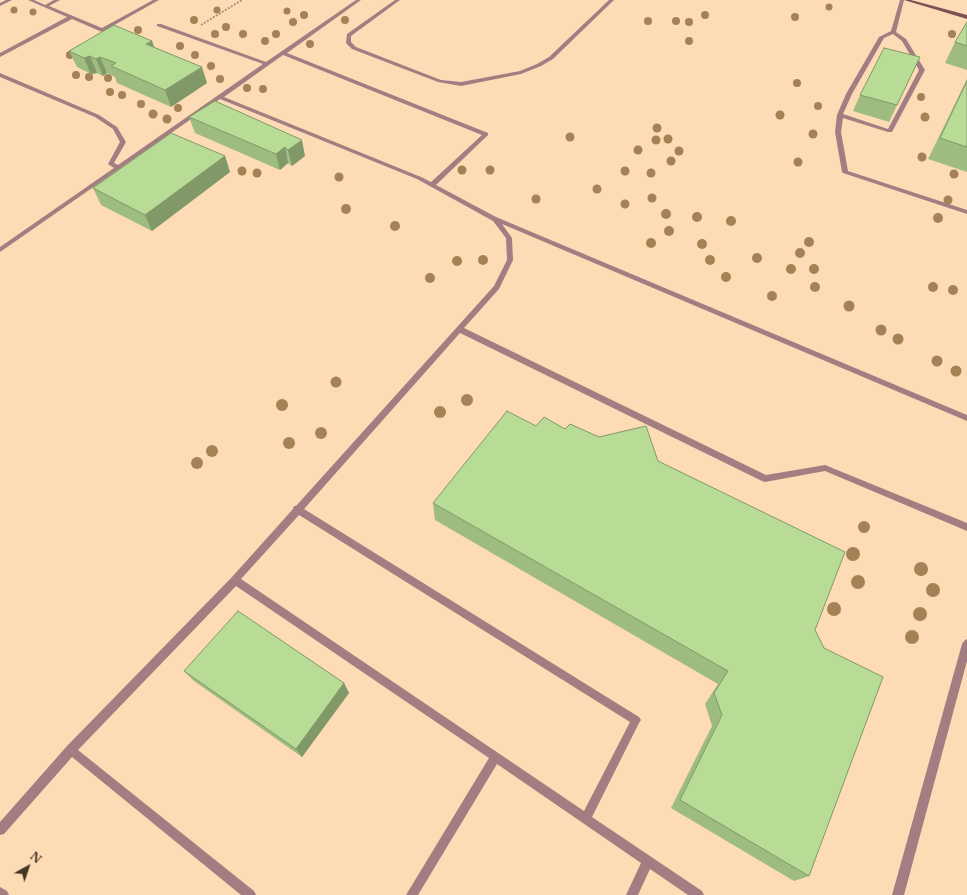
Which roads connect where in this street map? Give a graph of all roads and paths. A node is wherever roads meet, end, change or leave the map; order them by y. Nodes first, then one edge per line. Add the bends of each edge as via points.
1 (10, 0) edge
2 (30, 0) edge
3 (58, 0) edge
4 (157, 0) edge
5 (242, 0) edge
6 (359, 0) edge
7 (398, 0) edge
8 (612, 0) edge
9 (902, 0) edge
10 (906, 0) edge
11 (0, 5) edge
12 (46, 6) junction
13 (72, 17) junction
14 (967, 17) edge
15 (159, 25) dead end
16 (893, 32) junction
17 (185, 35) junction
18 (283, 53) junction
19 (0, 55) edge
20 (268, 64) junction
21 (0, 75) edge
22 (220, 97) junction
23 (840, 115) junction
24 (118, 168) junction
25 (432, 185) junction
26 (967, 212) edge
27 (495, 219) junction
28 (0, 250) edge
29 (459, 329) junction
30 (967, 418) edge
31 (297, 509) junction
32 (967, 527) edge
33 (235, 580) junction
34 (967, 644) edge
35 (71, 750) junction
36 (496, 757) junction
37 (586, 818) junction
38 (0, 830) edge
39 (648, 861) junction
40 (0, 893) edge
41 (2, 895) edge
42 (250, 895) edge
43 (412, 895) edge
44 (632, 895) edge
45 (698, 895) edge
46 (898, 895) edge

1 - 11 lane
2 - 12 lane
3 - 12 lane
4 - 13 lane via 102,30
5 - 17 path
6 - 18 lane
7 - 8 lane via 349,35 348,42 354,48 440,81 461,84 508,75 539,65 551,58
9 - 16 lane
10 - 14 main road
12 - 13 lane
13 - 19 lane
15 - 17 lane
16 - 23 lane via 882,37 848,94
16 - 23 lane via 904,40 922,70 890,131
17 - 20 lane
18 - 20 lane
18 - 25 lane via 486,134
20 - 22 lane
21 - 24 lane via 97,116 115,128 123,142 111,164
22 - 24 lane
22 - 25 lane
23 - 26 lane via 838,132 844,172
24 - 28 lane
25 - 27 lane
27 - 29 lane via 509,238 510,260 497,288
27 - 30 lane
29 - 31 lane
29 - 32 lane via 765,479 825,468
31 - 33 lane
31 - 37 lane via 636,720
33 - 35 lane
33 - 36 lane
34 - 46 lane
35 - 38 lane
35 - 42 lane
36 - 37 lane
36 - 43 lane
37 - 39 lane
39 - 44 lane
39 - 45 lane
40 - 41 lane

